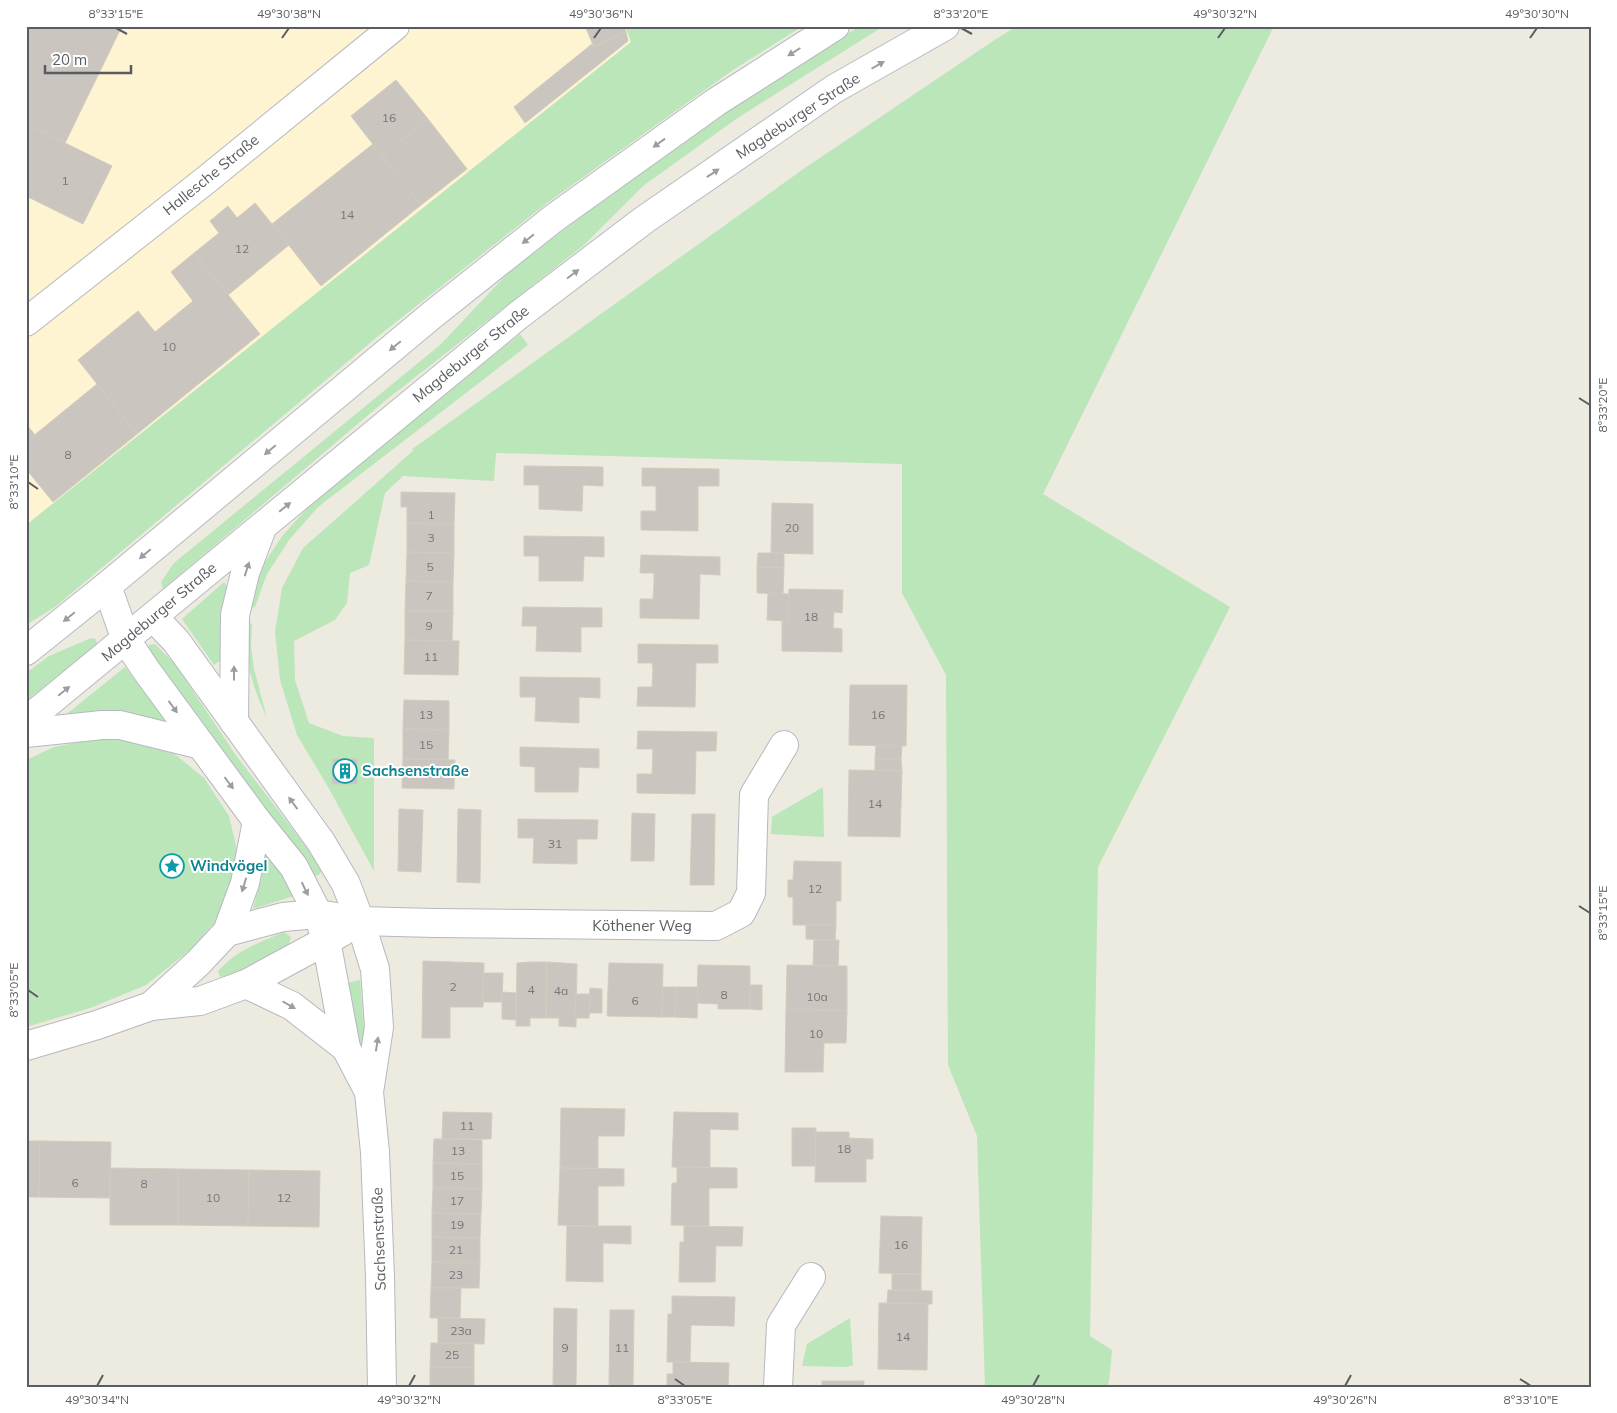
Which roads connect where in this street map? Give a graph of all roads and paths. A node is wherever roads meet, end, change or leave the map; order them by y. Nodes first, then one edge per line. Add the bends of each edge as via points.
1 (394, 26) edge
2 (835, 26) edge
3 (945, 26) edge
4 (26, 322) edge
5 (262, 525) junction
6 (107, 586) junction
7 (153, 617) junction
8 (126, 640) junction
9 (26, 651) edge
10 (26, 721) edge
11 (234, 722) junction
12 (26, 733) edge
13 (201, 745) junction
14 (784, 745) dead end
15 (257, 821) junction
16 (318, 914) junction
17 (360, 921) junction
18 (226, 932) junction
19 (326, 940) junction
20 (246, 984) junction
21 (151, 1006) junction
22 (26, 1046) edge
23 (346, 1048) junction
24 (369, 1092) junction
25 (811, 1278) dead end
26 (382, 1387) edge
27 (778, 1387) edge

1 - 4 street, Hallesche Straße
2 -> 6 street via 716,102 554,218 432,315
5 -> 3 street, Magdeburger Straße via 520,314 644,220 834,89
5 - 7 street, Magdeburger Straße
11 -> 5 street via 235,615
6 - 7 street, Sachsenstraße
6 - 8 street, Sachsenstraße
6 -> 9 street
7 - 8 street, Magdeburger Straße
7 - 11 street, Sachsenstraße via 176,641
10 -> 8 street, Magdeburger Straße
8 -> 13 street, Sachsenstraße
17 -> 11 street, Sachsenstraße via 346,884 321,842
12 - 13 street via 102,724 120,725
13 -> 15 street, Sachsenstraße
14 - 17 street, Köthener Weg via 754,795 751,893 741,913 716,926
15 -> 16 street, Sachsenstraße via 294,867
15 -> 18 street via 245,883
16 - 17 street, Köthener Weg
16 - 18 street, Köthener Weg via 283,917
16 - 19 street, Sachsenstraße
17 - 19 street
24 -> 17 street, Sachsenstraße via 380,1027 375,969
18 - 21 street
19 - 20 street
19 - 23 street, Sachsenstraße
20 - 21 street via 200,1001
20 -> 23 street via 292,1006
21 - 22 street
23 - 24 street, Sachsenstraße
24 - 26 street, Sachsenstraße via 375,1152
25 - 27 street via 780,1325

